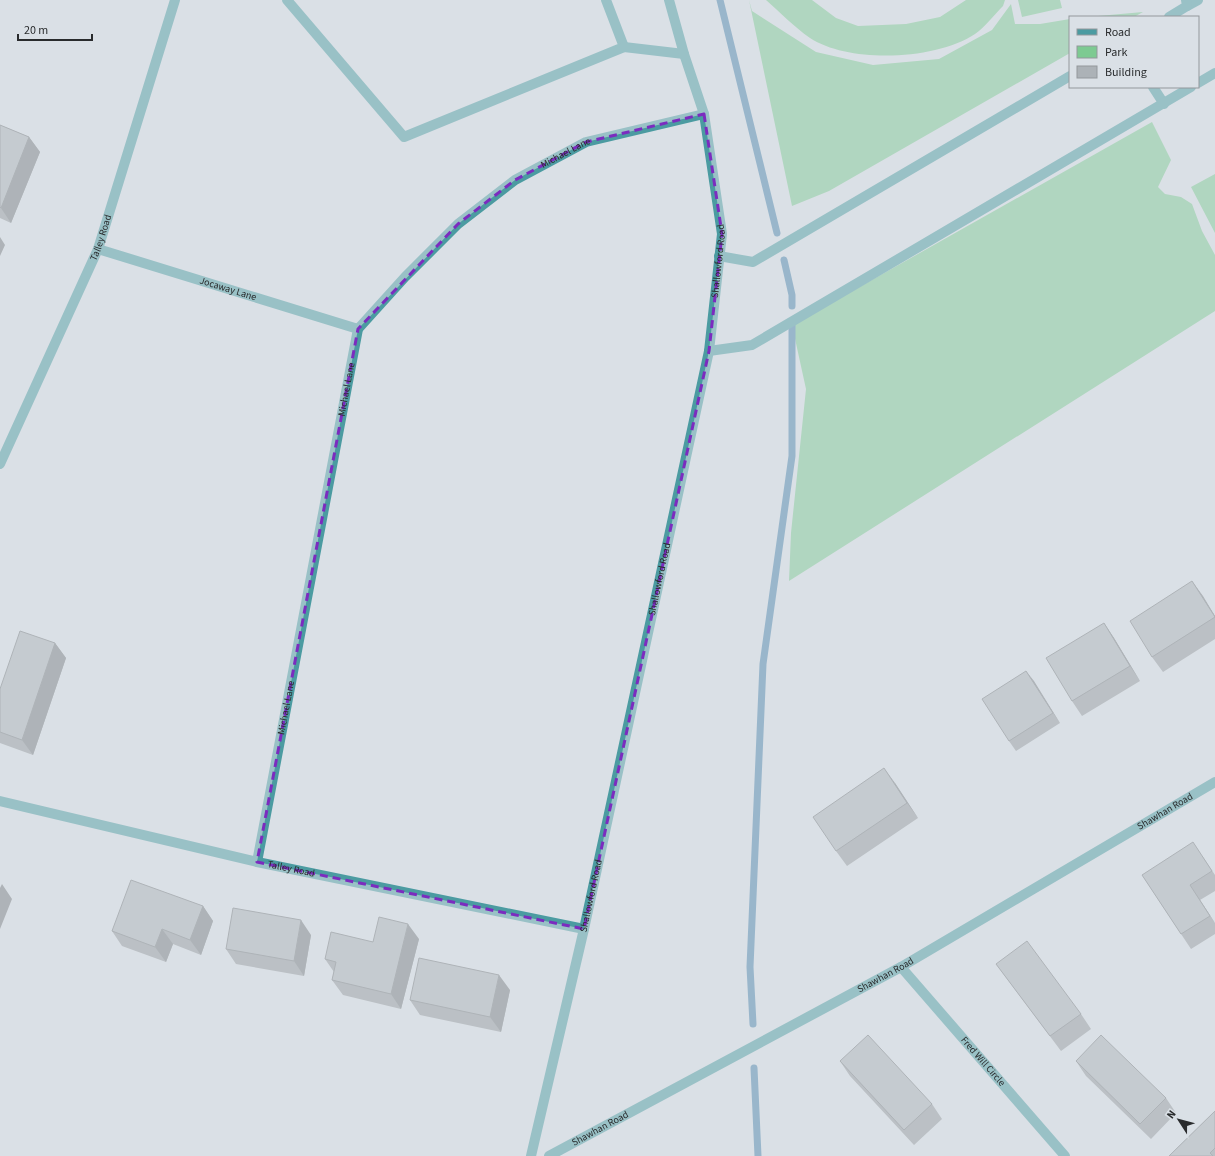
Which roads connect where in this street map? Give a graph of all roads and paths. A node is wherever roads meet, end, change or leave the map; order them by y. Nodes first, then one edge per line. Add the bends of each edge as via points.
1 (175, 0) edge
2 (287, 0) edge
3 (606, 0) edge
4 (669, 0) edge
5 (1198, 0) edge
6 (1186, 3) edge
7 (1170, 16) edge
8 (624, 48) junction
9 (684, 54) junction
10 (1215, 73) edge
11 (1069, 77) edge
12 (1199, 82) edge
13 (1154, 88) edge
14 (1189, 88) edge
15 (1164, 104) junction
16 (704, 114) junction
17 (98, 249) junction
18 (719, 256) junction
19 (358, 328) junction
20 (709, 350) junction
21 (0, 464) edge
22 (1215, 782) edge
23 (0, 801) edge
24 (257, 862) junction
25 (584, 929) junction
26 (901, 967) junction
27 (531, 1156) edge
28 (549, 1156) edge
29 (1065, 1156) edge

1 - 17 street, Talley Road
2 - 8 street via 404,137
3 - 8 street
4 - 9 street, Shallowford Road
5 - 6 street
6 - 7 street
8 - 9 street
9 - 16 street, Shallowford Road
10 - 12 street
11 - 18 street via 753,262
13 - 15 street
14 - 15 street
15 - 20 street via 752,344
16 - 18 street, Shallowford Road via 722,234
16 - 19 street, Michael Lane via 586,142 515,180 458,224
17 - 19 street, Jocaway Lane
17 - 21 street, Talley Road
18 - 20 street, Shallowford Road
19 - 24 street, Michael Lane
20 - 25 street, Shallowford Road
22 - 26 street, Shawhan Road
23 - 24 street, Talley Road
24 - 25 street, Talley Road
25 - 27 street, Shallowford Road
26 - 28 street, Shawhan Road
26 - 29 street, Fred Will Circle

